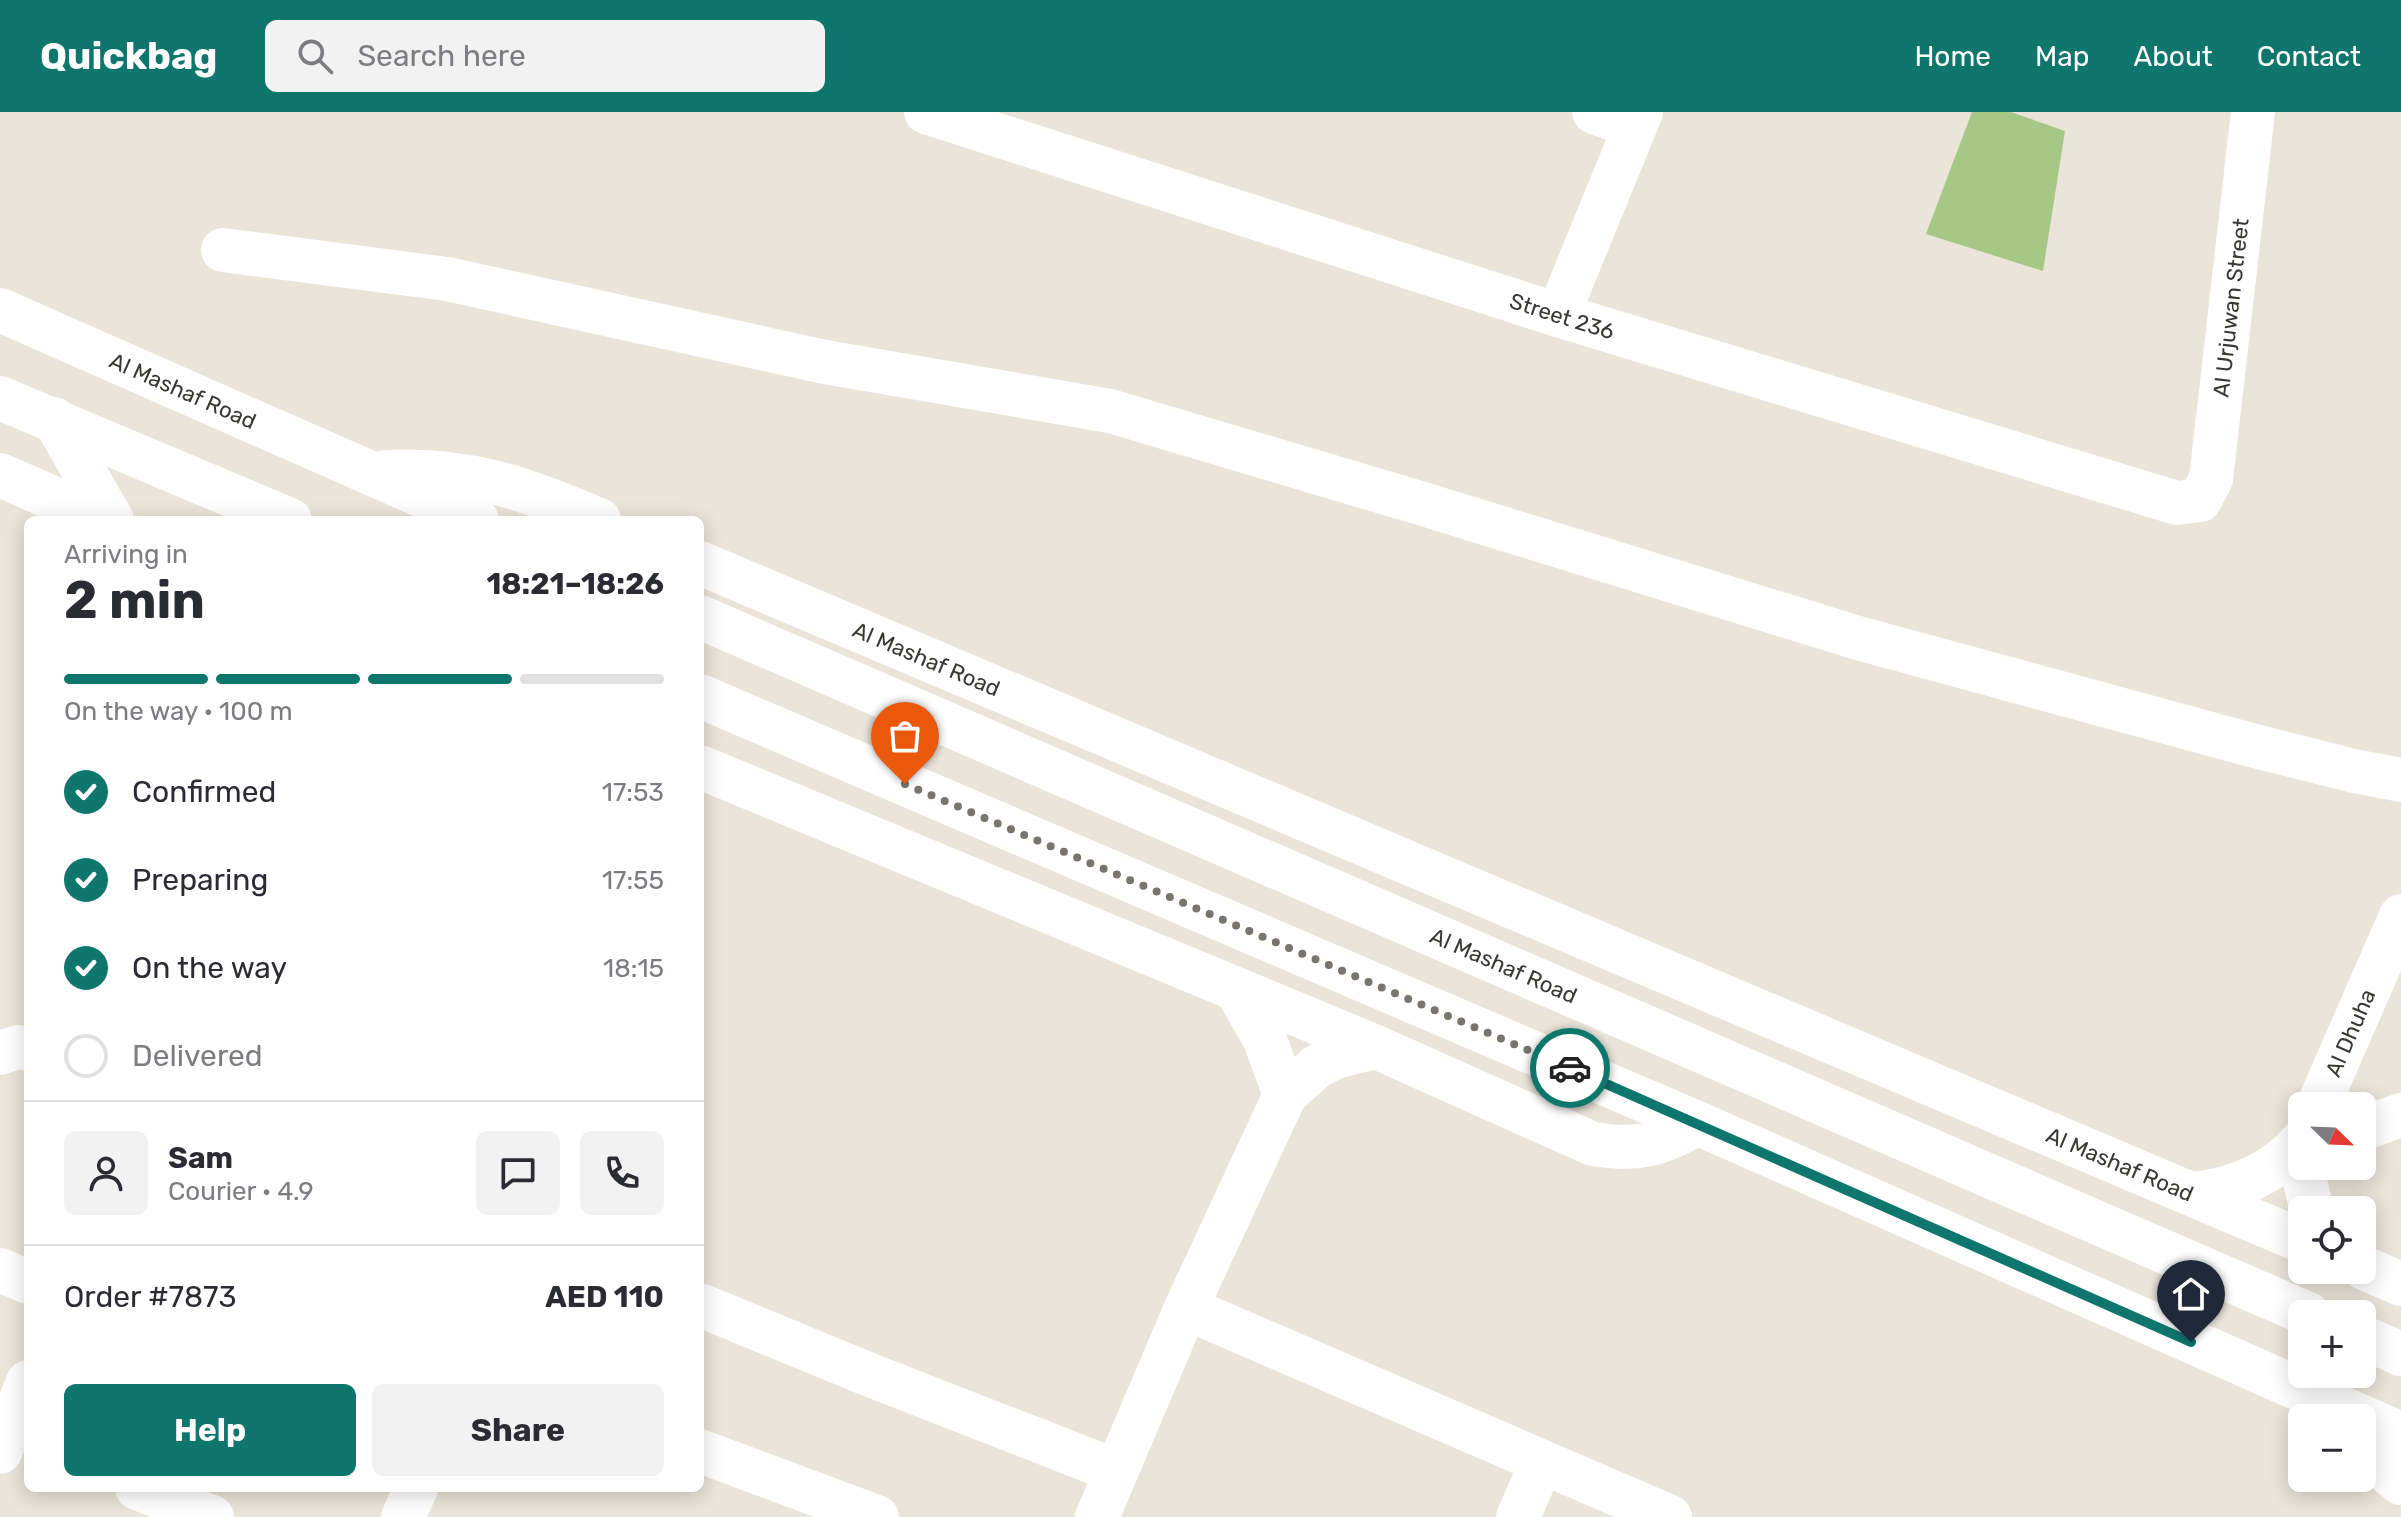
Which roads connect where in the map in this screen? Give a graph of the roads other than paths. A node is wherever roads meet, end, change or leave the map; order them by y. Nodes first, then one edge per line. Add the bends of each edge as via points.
1 (926, 112) edge
2 (1594, 112) edge
3 (2253, 112) edge
4 (1638, 120) edge
5 (223, 250) dead end
6 (0, 310) edge
7 (1558, 315) junction
8 (0, 398) edge
9 (54, 419) junction
10 (368, 473) junction
11 (0, 475) edge
12 (2200, 500) joint
13 (94, 516) edge
14 (110, 516) edge
15 (281, 516) edge
16 (468, 516) edge
17 (589, 516) edge
18 (704, 565) edge
19 (704, 619) edge
20 (704, 698) edge
21 (704, 769) edge
22 (2401, 780) edge
23 (2401, 916) edge
24 (1236, 989) junction
25 (1376, 1047) junction
26 (24, 1048) edge
27 (0, 1053) edge
28 (2324, 1092) edge
29 (1285, 1095) junction
30 (2401, 1115) edge
31 (1697, 1123) junction
32 (2376, 1124) edge
33 (2087, 1150) junction
34 (2288, 1155) edge
35 (1955, 1163) junction
36 (2194, 1194) junction
37 (2288, 1235) edge
38 (0, 1270) edge
39 (2376, 1273) edge
40 (24, 1280) edge
41 (2401, 1284) edge
42 (2288, 1305) edge
43 (704, 1307) edge
44 (1186, 1308) junction
45 (2376, 1343) edge
46 (2401, 1354) edge
47 (24, 1395) edge
48 (2318, 1404) edge
49 (2376, 1425) edge
50 (2401, 1434) edge
51 (9, 1443) edge
52 (704, 1452) edge
53 (1542, 1462) junction
54 (2376, 1463) edge
55 (1116, 1471) junction
56 (2401, 1483) edge
57 (147, 1492) edge
58 (414, 1492) edge
59 (212, 1517) edge
60 (403, 1517) edge
61 (877, 1517) edge
62 (1097, 1517) edge
63 (1518, 1517) edge
64 (1670, 1517) edge

1 - 7 street, Street 236
2 - 4 street
3 - 12 street, Al Urjuwan Street via 2211,479
4 - 7 street
5 - 22 street via 447,279 825,362 1110,411 1858,638 2251,745
6 - 10 street, Al Mashaf Road
7 - 12 street, Street 236 via 2177,503
8 - 9 street
9 - 14 street
9 - 15 street
10 - 16 street, Al Mashaf Road
10 - 17 street, Al Mashaf Road via 409,471 491,480
11 - 13 street
18 - 33 street, Al Mashaf Road
19 - 35 street, Al Mashaf Road
20 - 31 street
21 - 24 street
23 - 28 street, Al Dhuha
24 - 25 street
24 - 29 street via 1265,1040
25 - 29 street via 1325,1062
25 - 31 street via 1593,1144 1648,1146
26 - 27 street
29 - 44 street
30 - 32 street
31 - 48 street
33 - 35 street
33 - 36 street, Al Mashaf Road
34 - 36 street via 2250,1181
35 - 42 street, Al Mashaf Road
36 - 37 street, Al Mashaf Road
38 - 40 street
39 - 41 street
43 - 55 street
44 - 53 street
44 - 55 street
45 - 46 street
47 - 51 street
49 - 50 street
52 - 61 street
53 - 63 street
53 - 64 street
54 - 56 street
55 - 62 street
57 - 59 street
58 - 60 street

